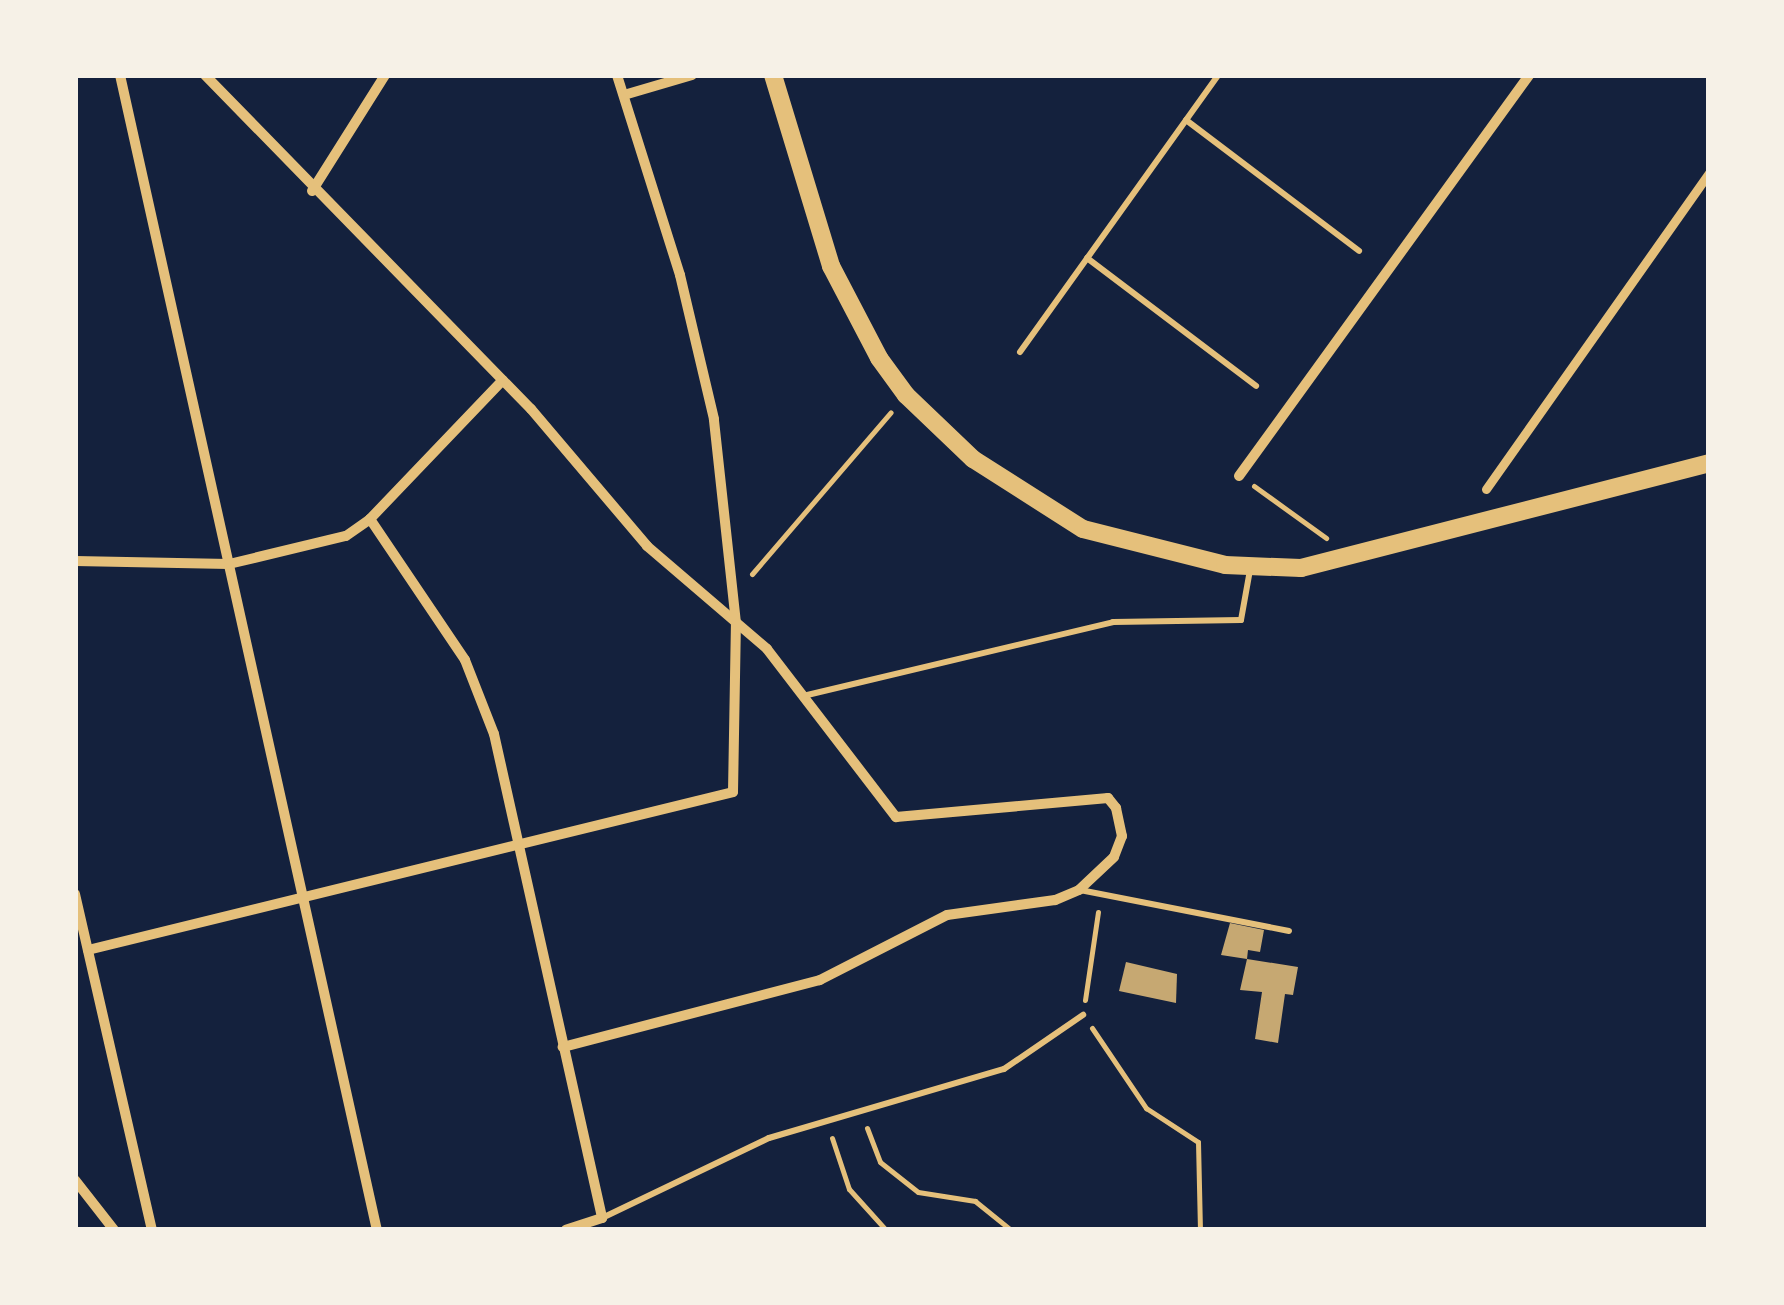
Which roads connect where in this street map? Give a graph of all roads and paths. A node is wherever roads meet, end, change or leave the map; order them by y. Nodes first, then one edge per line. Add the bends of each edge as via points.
1 (120, 75) edge
2 (206, 75) edge
3 (386, 75) edge
4 (617, 75) edge
5 (692, 75) edge
6 (773, 75) edge
7 (1218, 75) edge
8 (1529, 75) edge
9 (624, 96) junction
10 (1186, 120) junction
11 (1709, 173) edge
12 (312, 191) junction
13 (1358, 251) dead end
14 (1088, 258) junction
15 (1020, 352) dead end
16 (503, 380) junction
17 (1256, 386) dead end
18 (906, 394) junction
19 (1709, 463) edge
20 (1239, 476) joint
21 (1486, 489) dead end
22 (370, 520) junction
23 (1354, 558) junction
24 (75, 561) edge
25 (229, 564) junction
26 (1250, 568) junction
27 (734, 595) junction
28 (736, 623) junction
29 (802, 696) junction
30 (518, 844) junction
31 (1079, 890) junction
32 (75, 894) edge
33 (1100, 894) junction
34 (303, 897) junction
35 (1289, 931) dead end
36 (88, 950) junction
37 (1083, 1014) junction
38 (563, 1047) junction
39 (860, 1111) junction
40 (826, 1121) junction
41 (75, 1180) edge
42 (602, 1218) junction
43 (114, 1230) edge
44 (152, 1230) edge
45 (377, 1230) edge
46 (566, 1230) edge
47 (886, 1230) edge
48 (1011, 1230) edge
49 (1200, 1230) edge

1 - 25 street
2 - 12 street
3 - 12 street
4 - 9 street
5 - 9 street
6 - 18 main road via 831,266 862,329
7 - 10 lane
8 - 20 street
9 - 27 street via 700,349 726,496
10 - 13 lane
10 - 14 lane
11 - 21 street
12 - 16 street
14 - 15 lane
14 - 17 lane
16 - 22 street
16 - 28 street via 647,546
18 - 26 main road via 973,460 1048,511 1130,545
18 - 27 path
19 - 23 main road
20 - 23 path
22 - 25 street via 329,543
22 - 30 street via 441,621 482,696
23 - 26 main road
24 - 25 street
25 - 34 street
26 - 29 lane via 1241,620 1112,622
27 - 28 street
28 - 29 street
28 - 30 street via 732,792
29 - 31 street via 896,818 1108,798 1122,836 1108,866
30 - 34 street
30 - 38 street
31 - 33 lane
31 - 38 street via 1054,900 947,915 820,980
32 - 36 street
33 - 35 lane
33 - 37 path
34 - 36 street
34 - 45 street
36 - 44 street
37 - 39 lane via 1004,1069
37 - 49 path via 1146,1108 1198,1142
38 - 42 street
39 - 40 lane
39 - 48 path via 880,1162 918,1192 975,1201
40 - 42 lane via 769,1138
40 - 47 path via 849,1189
41 - 43 street
42 - 46 street

